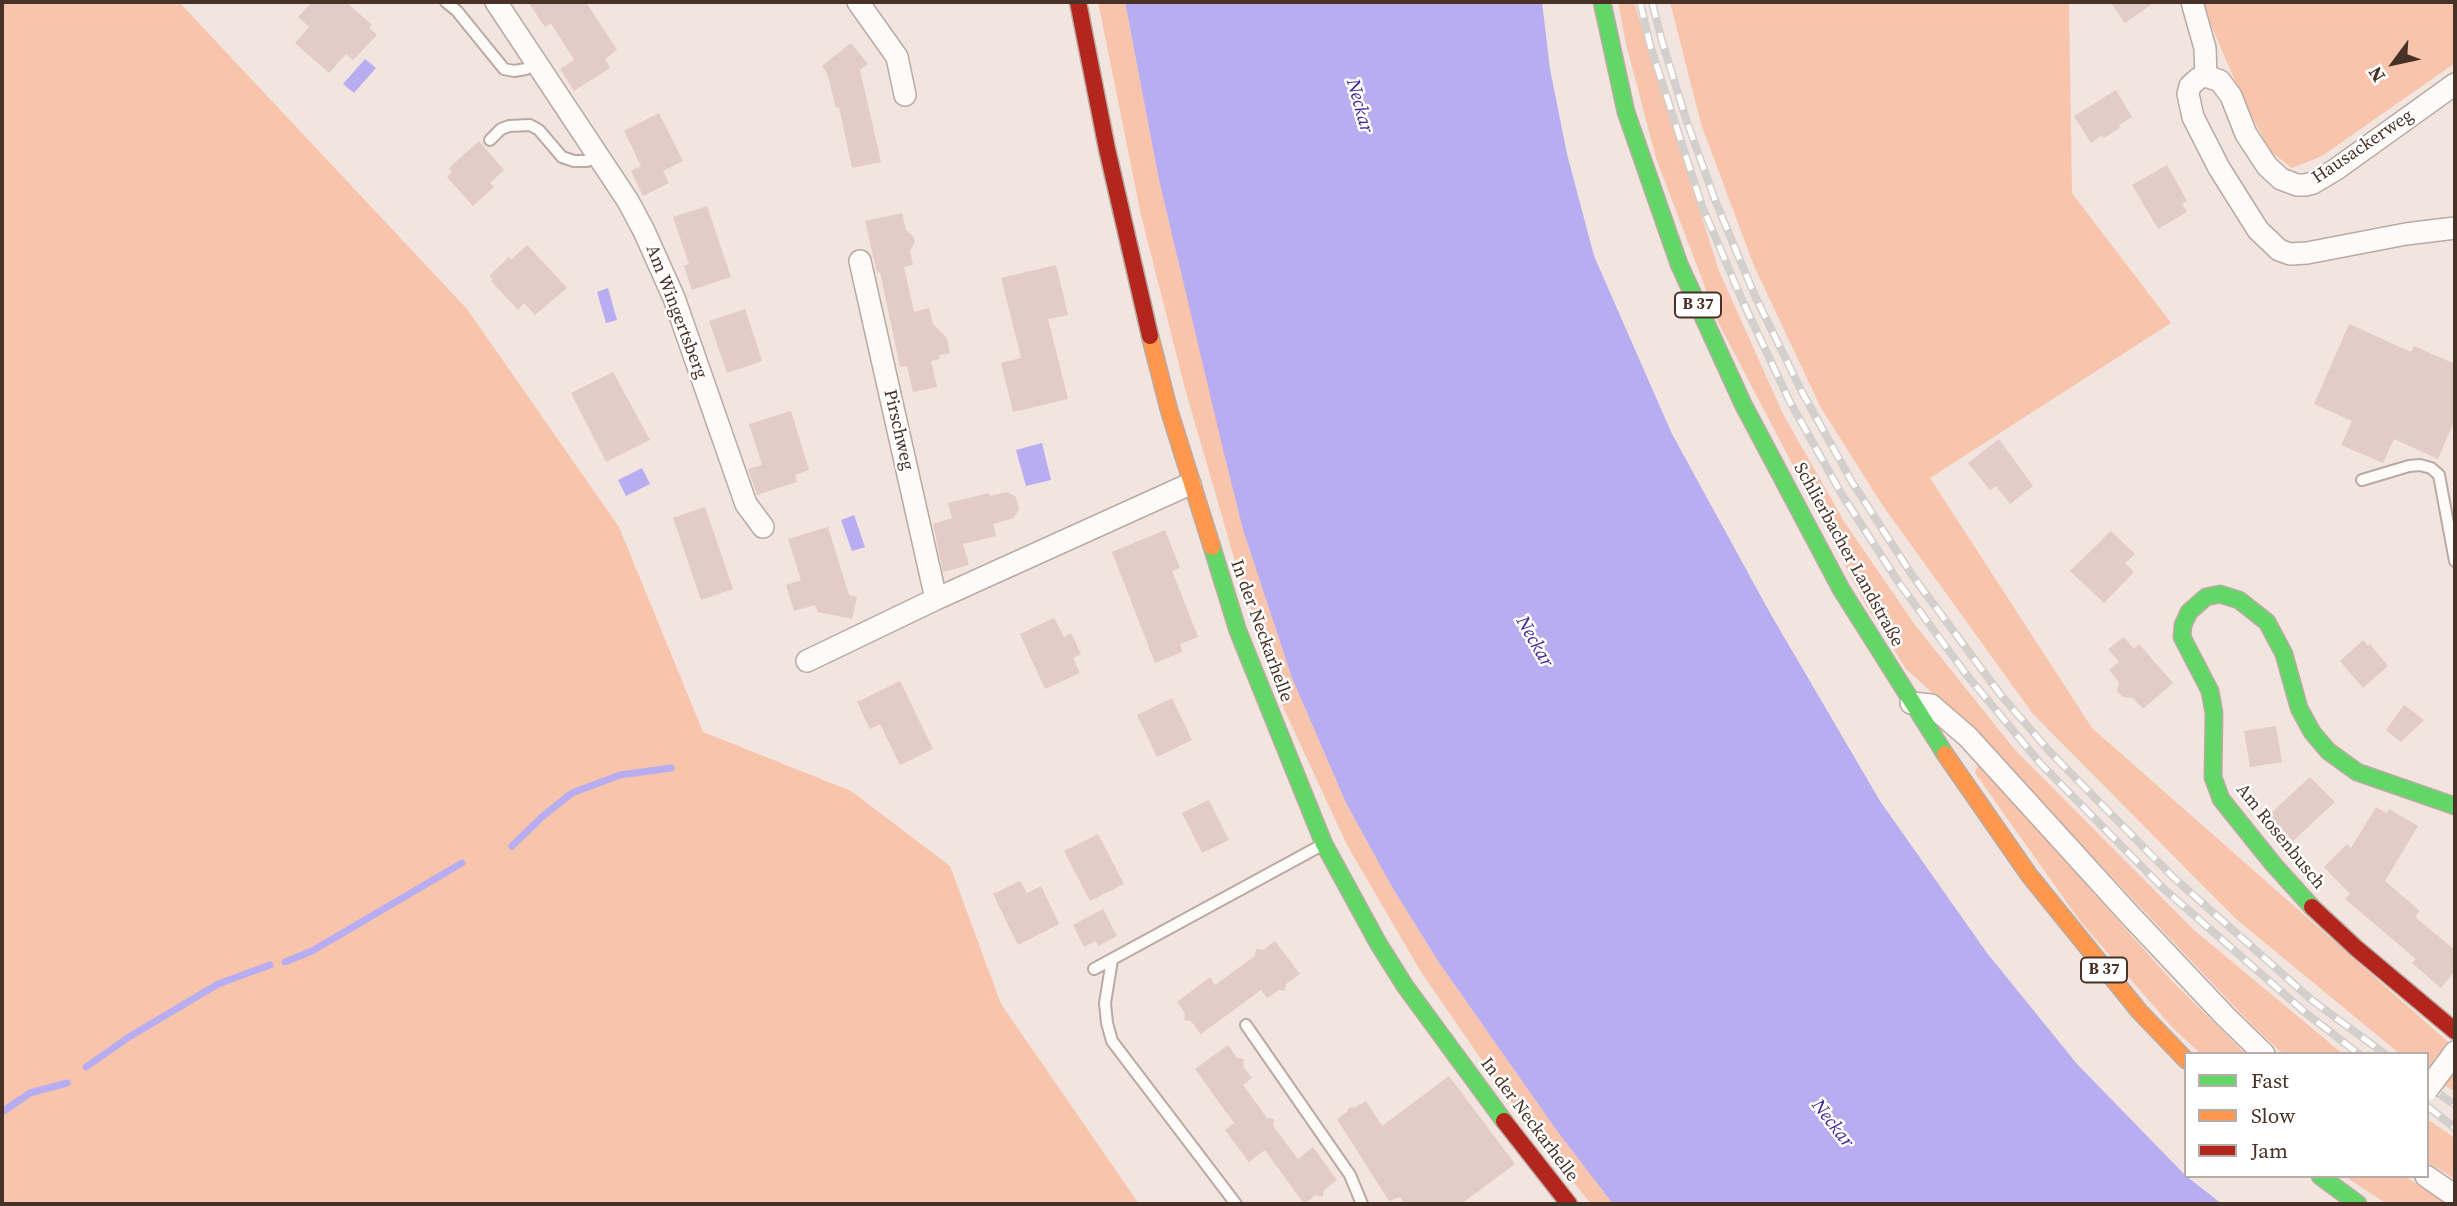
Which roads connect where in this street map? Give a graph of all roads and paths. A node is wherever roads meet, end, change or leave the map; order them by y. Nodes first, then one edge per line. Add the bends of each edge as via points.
1 (446, 2) edge
2 (496, 2) edge
3 (858, 2) edge
4 (1078, 2) edge
5 (1602, 2) edge
6 (2192, 2) edge
7 (536, 62) junction
8 (2206, 76) junction
9 (2455, 84) edge
10 (905, 95) dead end
11 (489, 140) dead end
12 (598, 156) junction
13 (2455, 228) edge
14 (860, 261) dead end
15 (2362, 480) dead end
16 (1190, 484) junction
17 (764, 527) dead end
18 (2455, 561) edge
19 (936, 599) junction
20 (807, 661) dead end
21 (1911, 703) junction
22 (2455, 806) edge
23 (1324, 844) junction
24 (1112, 960) junction
25 (1094, 969) dead end
26 (1246, 1025) dead end
27 (2455, 1031) edge
28 (2262, 1052) edge
29 (2184, 1058) edge
30 (2450, 1059) edge
31 (2429, 1087) edge
32 (2323, 1178) edge
33 (2429, 1178) edge
34 (2455, 1196) edge
35 (1357, 1202) edge
36 (1236, 1204) edge
37 (1569, 1204) edge
38 (2358, 1204) edge

1 - 7 lane via 504,69 526,69
2 - 7 street, Am Wingertsberg
3 - 10 street via 897,57
4 - 16 main road, In der Neckarhelle via 1146,322
5 - 21 main road, Schlierbacher Landstraße / B 37 via 1626,112 1679,264 1743,404 1841,589
6 - 8 street via 2205,48
7 - 12 street, Am Wingertsberg
8 - 9 street, Hausackerweg via 2225,86 2246,134 2267,166 2281,179 2298,185 2323,178
8 - 13 street via 2190,86 2193,117 2242,207 2279,250 2307,253
11 - 12 lane via 509,126 530,125 562,157 587,161
12 - 17 street, Am Wingertsberg via 628,201 662,268 746,504
14 - 19 street, Pirschweg
15 - 18 lane via 2409,466 2431,468 2438,475
16 - 19 street
16 - 23 main road, In der Neckarhelle via 1238,631
19 - 20 street
21 - 28 street via 1931,705 1968,737
21 - 29 main road, Schlierbacher Landstraße / B 37 via 2029,875 2139,1011
22 - 27 main road, Am Rosenbusch via 2357,772 2328,751 2299,708 2277,638 2252,608 2220,594 2206,597 2189,612 2182,637 2210,691 2213,778 2221,799 2312,907
23 - 24 lane
23 - 37 main road, In der Neckarhelle via 1405,986
24 - 25 lane
24 - 36 lane via 1105,1003 1112,1041
26 - 35 lane via 1350,1175
30 - 31 street, bridge
32 - 38 main road
33 - 34 street

